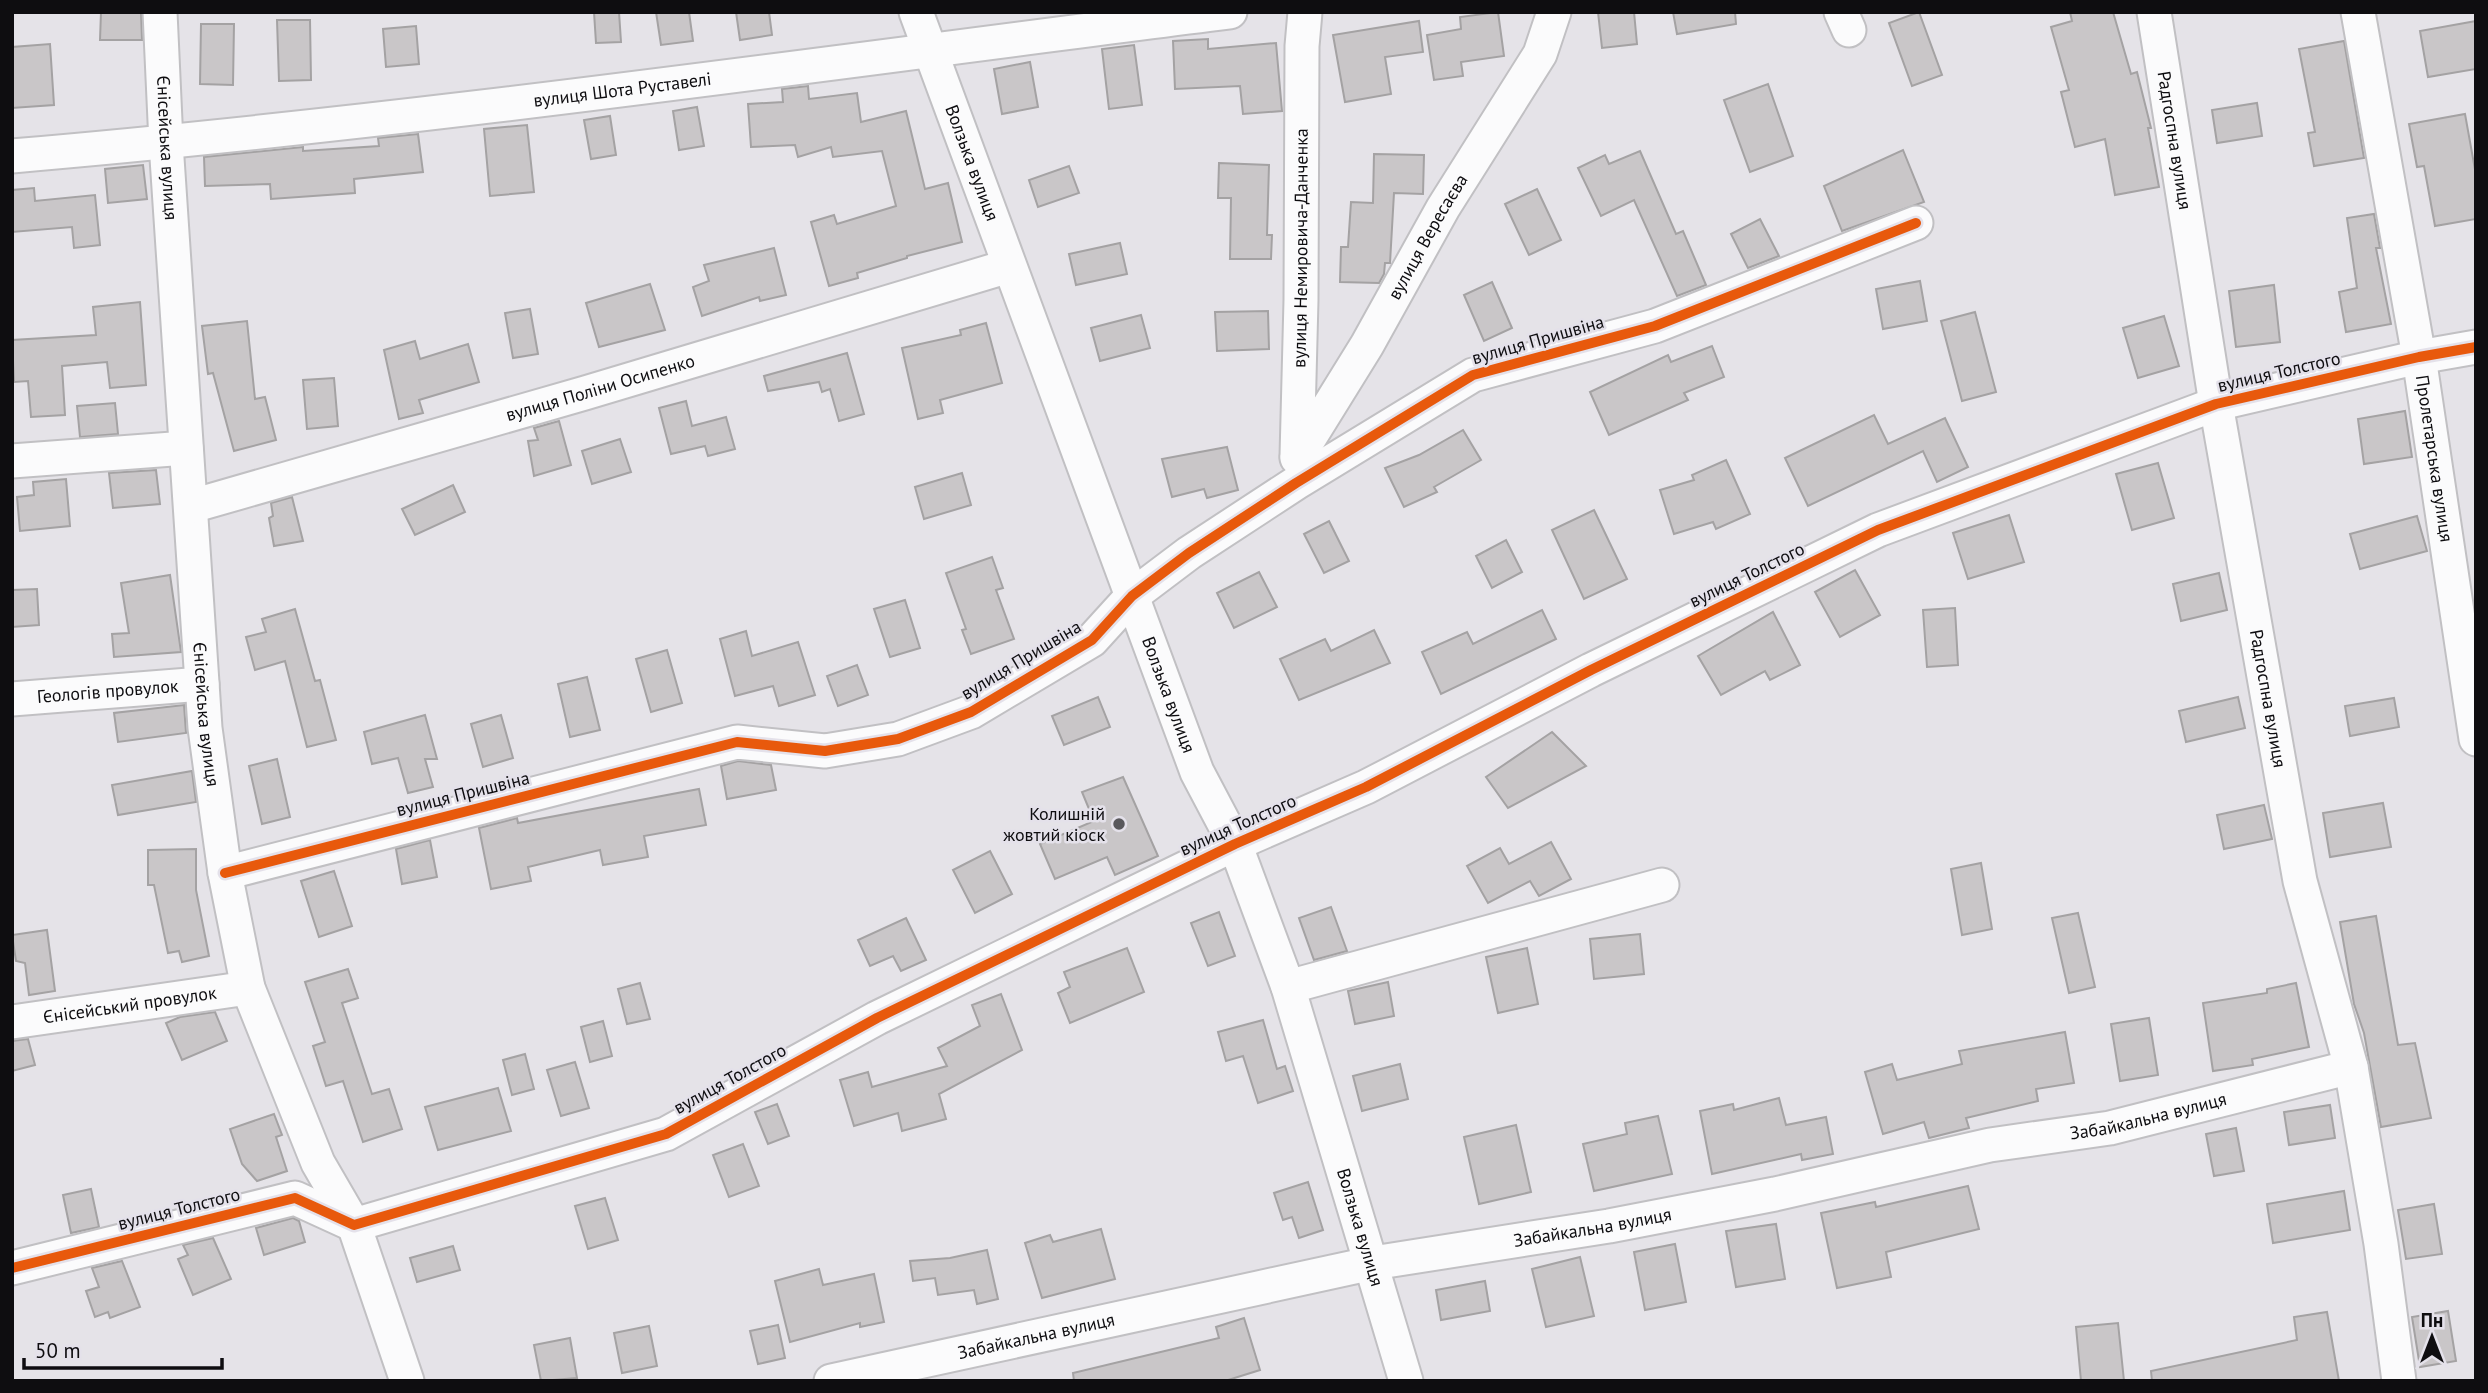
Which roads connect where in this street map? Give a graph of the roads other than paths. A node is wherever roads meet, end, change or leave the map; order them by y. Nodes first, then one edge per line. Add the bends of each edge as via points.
1 (160, 12) edge
2 (916, 12) edge
3 (1230, 12) edge
4 (1305, 12) edge
5 (1553, 12) edge
6 (2154, 12) edge
7 (2358, 12) edge
8 (929, 50) junction
9 (166, 143) junction
10 (12, 156) edge
11 (1916, 223) dead end
12 (1009, 266) junction
13 (2476, 347) edge
14 (2420, 357) junction
15 (2216, 404) junction
16 (186, 448) junction
17 (12, 461) edge
18 (1296, 471) junction
19 (192, 506) junction
20 (1132, 596) junction
21 (202, 684) junction
22 (12, 699) edge
23 (2476, 739) edge
24 (1235, 844) junction
25 (225, 873) junction
26 (1662, 886) dead end
27 (1288, 987) junction
28 (248, 988) junction
29 (12, 1022) edge
30 (2351, 1067) junction
31 (354, 1225) junction
32 (1373, 1263) junction
33 (12, 1268) edge
34 (407, 1381) edge
35 (831, 1381) edge
36 (1406, 1381) edge
37 (2399, 1381) edge

1 - 9 street, Єнісейська вулиця
2 - 8 street, Волзька вулиця
3 - 8 street, вулиця Шота Руставелі
4 - 18 street, вулиця Немировича-Данченка
5 - 18 street, вулиця Вересаєва via 1541,54 1443,208
6 - 15 street, Радгоспна вулиця
7 - 14 street, Пролетарська вулиця
8 - 9 street, вулиця Шота Руставелі via 578,97
8 - 12 street, Волзька вулиця
9 - 10 street, вулиця Шота Руставелі
9 - 16 street, Єнісейська вулиця
11 - 18 street, вулиця Пришвіна via 1655,326 1473,375
12 - 19 street, вулиця Поліни Осипенко
12 - 20 street, Волзька вулиця
13 - 14 street, вулиця Толстого
14 - 15 street, вулиця Толстого
14 - 23 street, Пролетарська вулиця
15 - 24 street, вулиця Толстого via 1878,530 1591,670 1366,787
15 - 30 street, Радгоспна вулиця via 2300,881
16 - 17 street
16 - 19 street, Єнісейська вулиця
18 - 20 street, вулиця Пришвіна
19 - 21 street, Єнісейська вулиця
20 - 24 street, Волзька вулиця via 1198,772
20 - 25 street, вулиця Пришвіна via 1092,640 971,712 898,739 825,751 737,742
21 - 22 street, Геологів провулок
21 - 25 street, Єнісейська вулиця
24 - 27 street, Волзька вулиця
24 - 31 street, вулиця Толстого via 877,1018 666,1135
25 - 28 street, Єнісейська вулиця
26 - 27 street
27 - 32 street, Волзька вулиця
28 - 29 street, Єнісейський провулок
28 - 31 street, Єнісейська вулиця via 318,1163
30 - 32 street, Забайкальна вулиця via 2110,1128 1990,1145 1621,1223
30 - 37 street, Радгоспна вулиця
31 - 33 street, вулиця Толстого via 295,1198
31 - 34 street, Єнісейська вулиця
32 - 35 street, Забайкальна вулиця
32 - 36 street, Волзька вулиця

